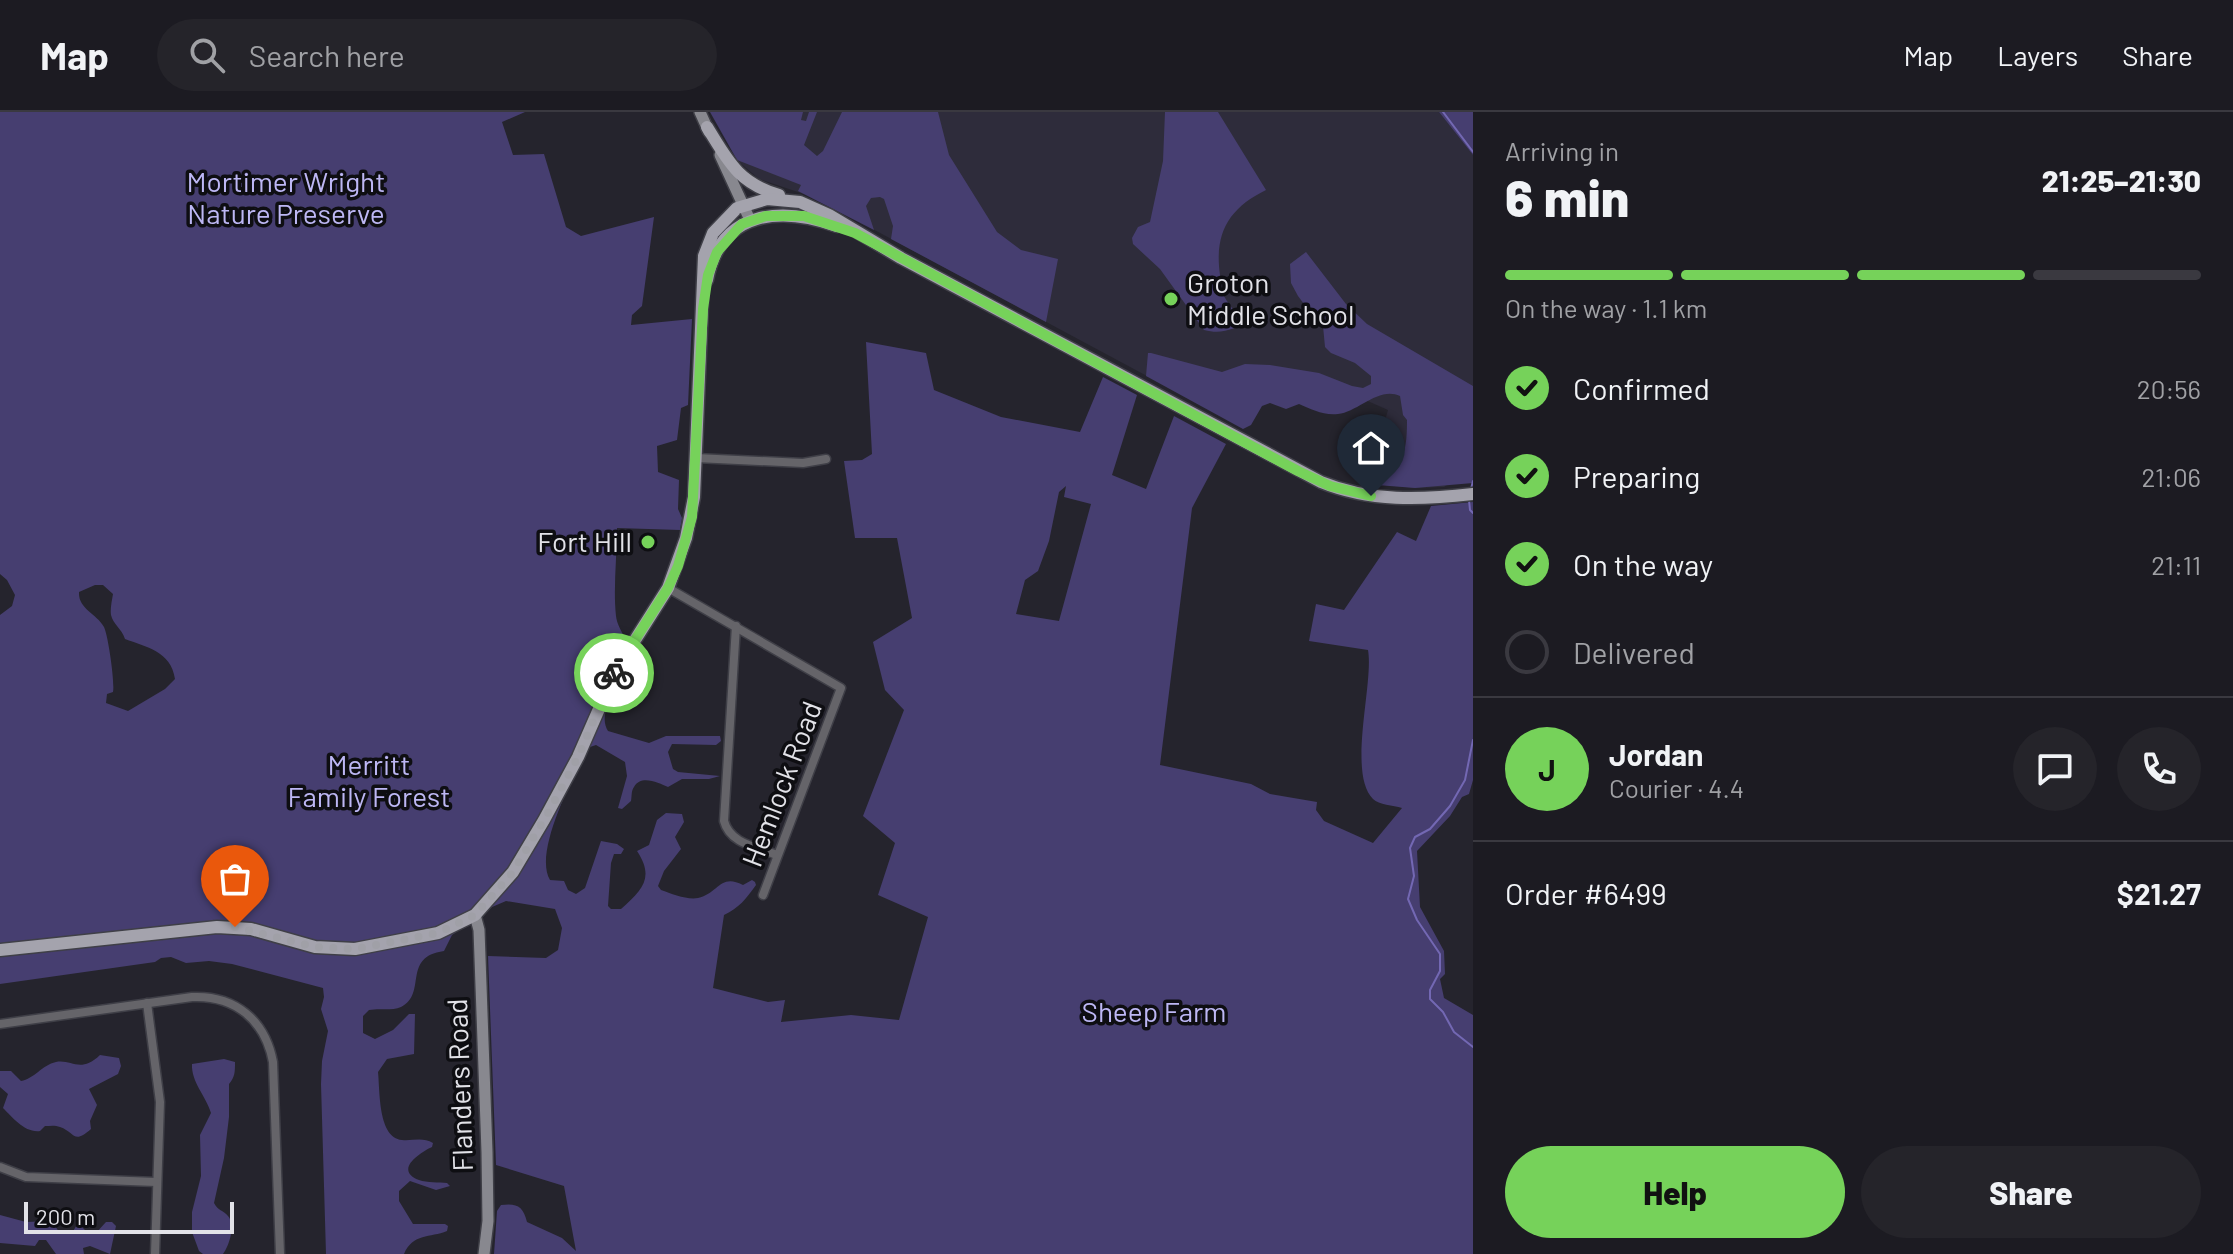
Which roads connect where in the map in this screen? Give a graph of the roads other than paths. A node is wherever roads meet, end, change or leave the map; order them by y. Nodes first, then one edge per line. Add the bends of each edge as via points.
1 (700, 112) edge
2 (707, 127) junction
3 (794, 200) junction
4 (743, 205) junction
5 (750, 220) junction
6 (855, 233) junction
7 (703, 309) junction
8 (696, 458) junction
9 (826, 459) dead end
10 (1469, 494) edge
11 (668, 588) junction
12 (736, 626) junction
13 (777, 855) junction
14 (763, 895) dead end
15 (475, 915) junction
16 (0, 950) edge
17 (147, 1003) junction
18 (0, 1024) edge
19 (0, 1167) edge
20 (156, 1182) junction
21 (155, 1254) edge
22 (280, 1254) edge
23 (484, 1254) edge

1 - 2 street
2 - 3 main road via 746,181
2 - 4 street
3 - 4 main road
3 - 6 main road
4 - 5 street
4 - 7 main road via 724,219 708,243
5 - 6 main road via 798,215
5 - 7 main road via 715,256
6 - 10 main road via 1321,482 1383,497
7 - 8 main road
8 - 9 street via 803,463
8 - 11 main road via 692,517
11 - 12 street
11 - 15 main road via 616,670 578,757 536,833 507,881
12 - 13 street via 724,821 733,838
12 - 13 street, Hemlock Road via 841,688
13 - 14 street, Hemlock Road
15 - 16 main road via 438,933 355,949 315,947 251,929 217,927
15 - 23 street, Flanders Road via 486,1136
17 - 18 street
17 - 20 street via 159,1087
17 - 22 street via 198,997 226,1001 244,1011 264,1034 273,1062
19 - 20 street via 26,1177
20 - 21 street

